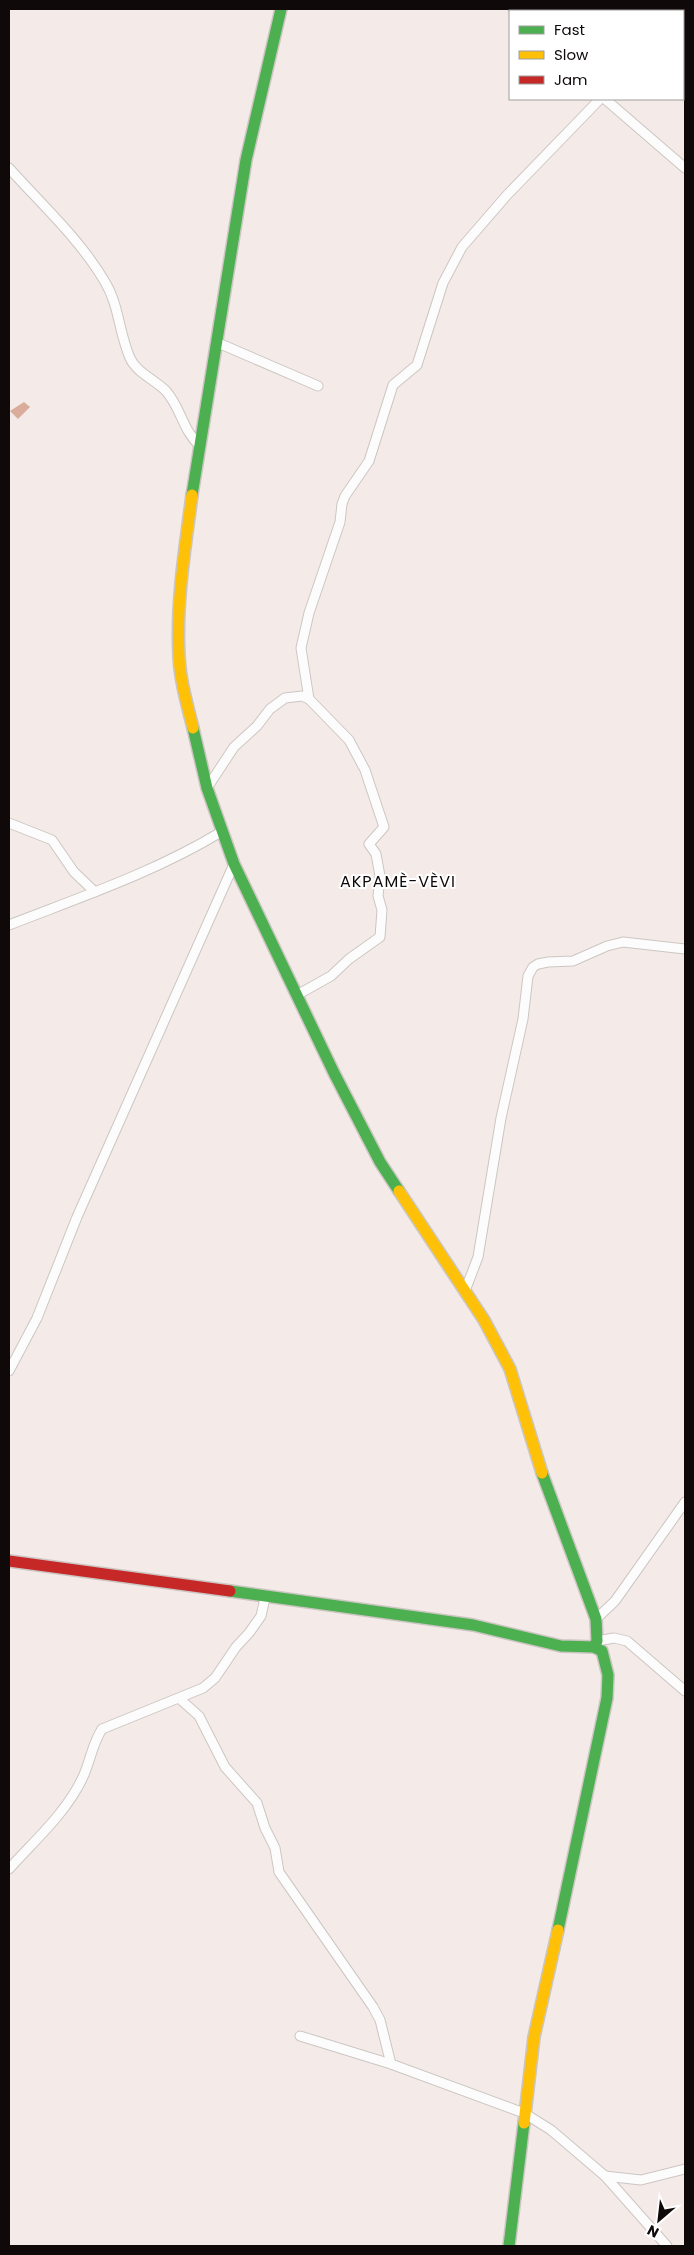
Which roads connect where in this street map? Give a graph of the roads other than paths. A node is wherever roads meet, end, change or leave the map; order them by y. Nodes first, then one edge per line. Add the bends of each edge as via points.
1 (281, 9) edge
2 (599, 100) edge
3 (606, 100) edge
4 (9, 168) edge
5 (685, 168) edge
6 (216, 342) junction
7 (318, 386) dead end
8 (200, 446) junction
9 (308, 698) junction
10 (207, 788) junction
11 (9, 823) edge
12 (221, 832) junction
13 (234, 864) junction
14 (95, 892) junction
15 (9, 925) edge
16 (685, 949) edge
17 (297, 995) junction
18 (465, 1292) junction
19 (9, 1370) edge
20 (685, 1502) edge
21 (9, 1561) edge
22 (265, 1598) junction
23 (596, 1619) junction
24 (596, 1644) junction
25 (684, 1689) edge
26 (180, 1699) junction
27 (9, 1868) edge
28 (300, 2036) dead end
29 (391, 2064) junction
30 (524, 2113) junction
31 (685, 2169) edge
32 (605, 2176) junction
33 (509, 2246) edge
34 (667, 2246) edge

1 - 6 street via 246,160
2 - 9 street via 462,247 443,283 417,364 393,385 368,461 342,504 340,522 309,612 301,648
3 - 5 street
4 - 8 street via 94,265 115,304 131,360 167,392 188,434
6 - 7 street
6 - 8 street
8 - 10 street via 182,573 179,657
9 - 10 street via 293,696 279,701 234,747
9 - 17 street via 349,740 370,784 384,827 369,844 376,854 382,910 380,937 332,976
10 - 12 street
11 - 14 street via 52,840 74,872
12 - 13 street
12 - 14 street via 150,870
13 - 17 street
13 - 19 street via 77,1217 37,1318
14 - 15 street
16 - 18 street via 623,942 574,961 548,962 533,968 528,976 523,1019 500,1118 478,1257
17 - 18 street via 380,1162
18 - 23 street via 510,1369 551,1500
20 - 23 street via 615,1601
21 - 22 street
22 - 24 street via 473,1625 561,1646
22 - 26 street via 260,1616 215,1678
23 - 24 street
24 - 25 street via 614,1638 627,1641
24 - 30 street via 605,1657 607,1698 534,2037
26 - 27 street via 102,1729 73,1795 47,1829
26 - 29 street via 199,1716 226,1767 257,1803 275,1848 279,1872 373,2007 380,2020
28 - 29 street
29 - 30 street
30 - 32 street via 552,2130
30 - 33 street
31 - 32 street via 641,2180
32 - 34 street

